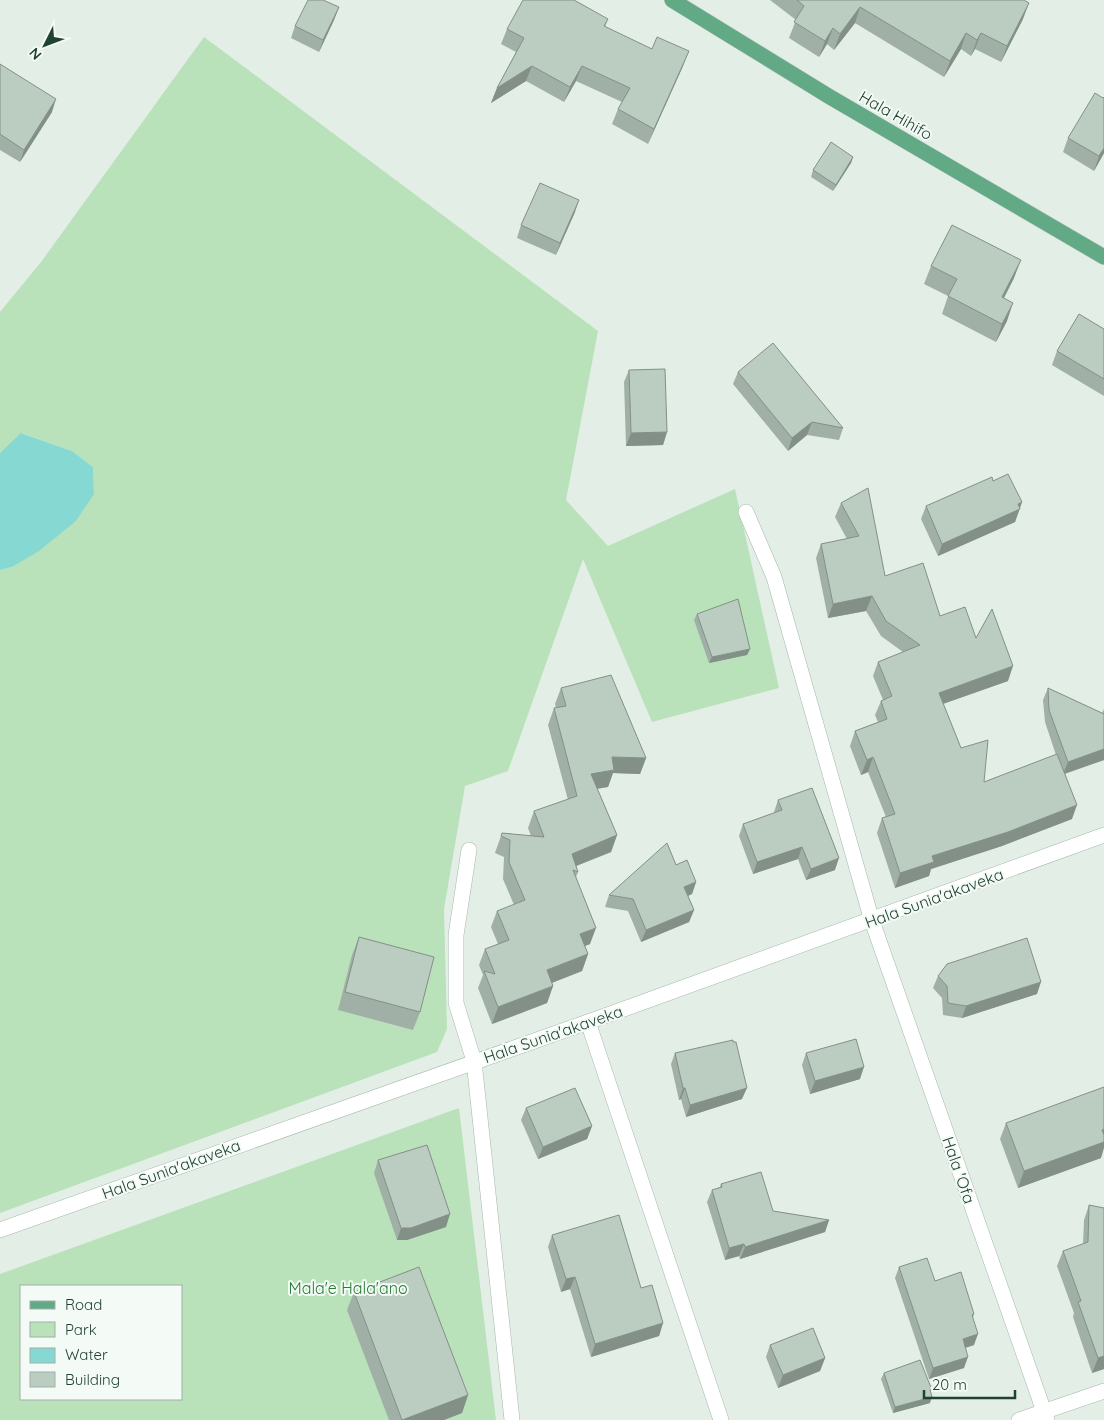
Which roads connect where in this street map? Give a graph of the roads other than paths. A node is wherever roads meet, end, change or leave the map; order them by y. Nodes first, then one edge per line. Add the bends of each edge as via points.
1 (672, 0) edge
2 (1104, 257) edge
3 (746, 512) dead end
4 (1104, 835) edge
5 (469, 850) dead end
6 (872, 921) junction
7 (588, 1022) junction
8 (474, 1062) junction
9 (0, 1230) edge
10 (1104, 1391) edge
11 (1046, 1415) edge
12 (512, 1420) edge
13 (721, 1420) edge
14 (1019, 1420) edge

1 - 2 main road, Hala Hihifo via 830,97
3 - 6 street, Hala 'Ofa via 774,577
4 - 6 street, Hala Sunia'akaveka
5 - 8 street via 456,935 456,1003
6 - 7 street, Hala Sunia'akaveka
6 - 11 street, Hala 'Ofa
7 - 8 street, Hala Sunia'akaveka
7 - 13 street
8 - 9 street, Hala Sunia'akaveka
8 - 12 street
10 - 11 street
11 - 14 street

